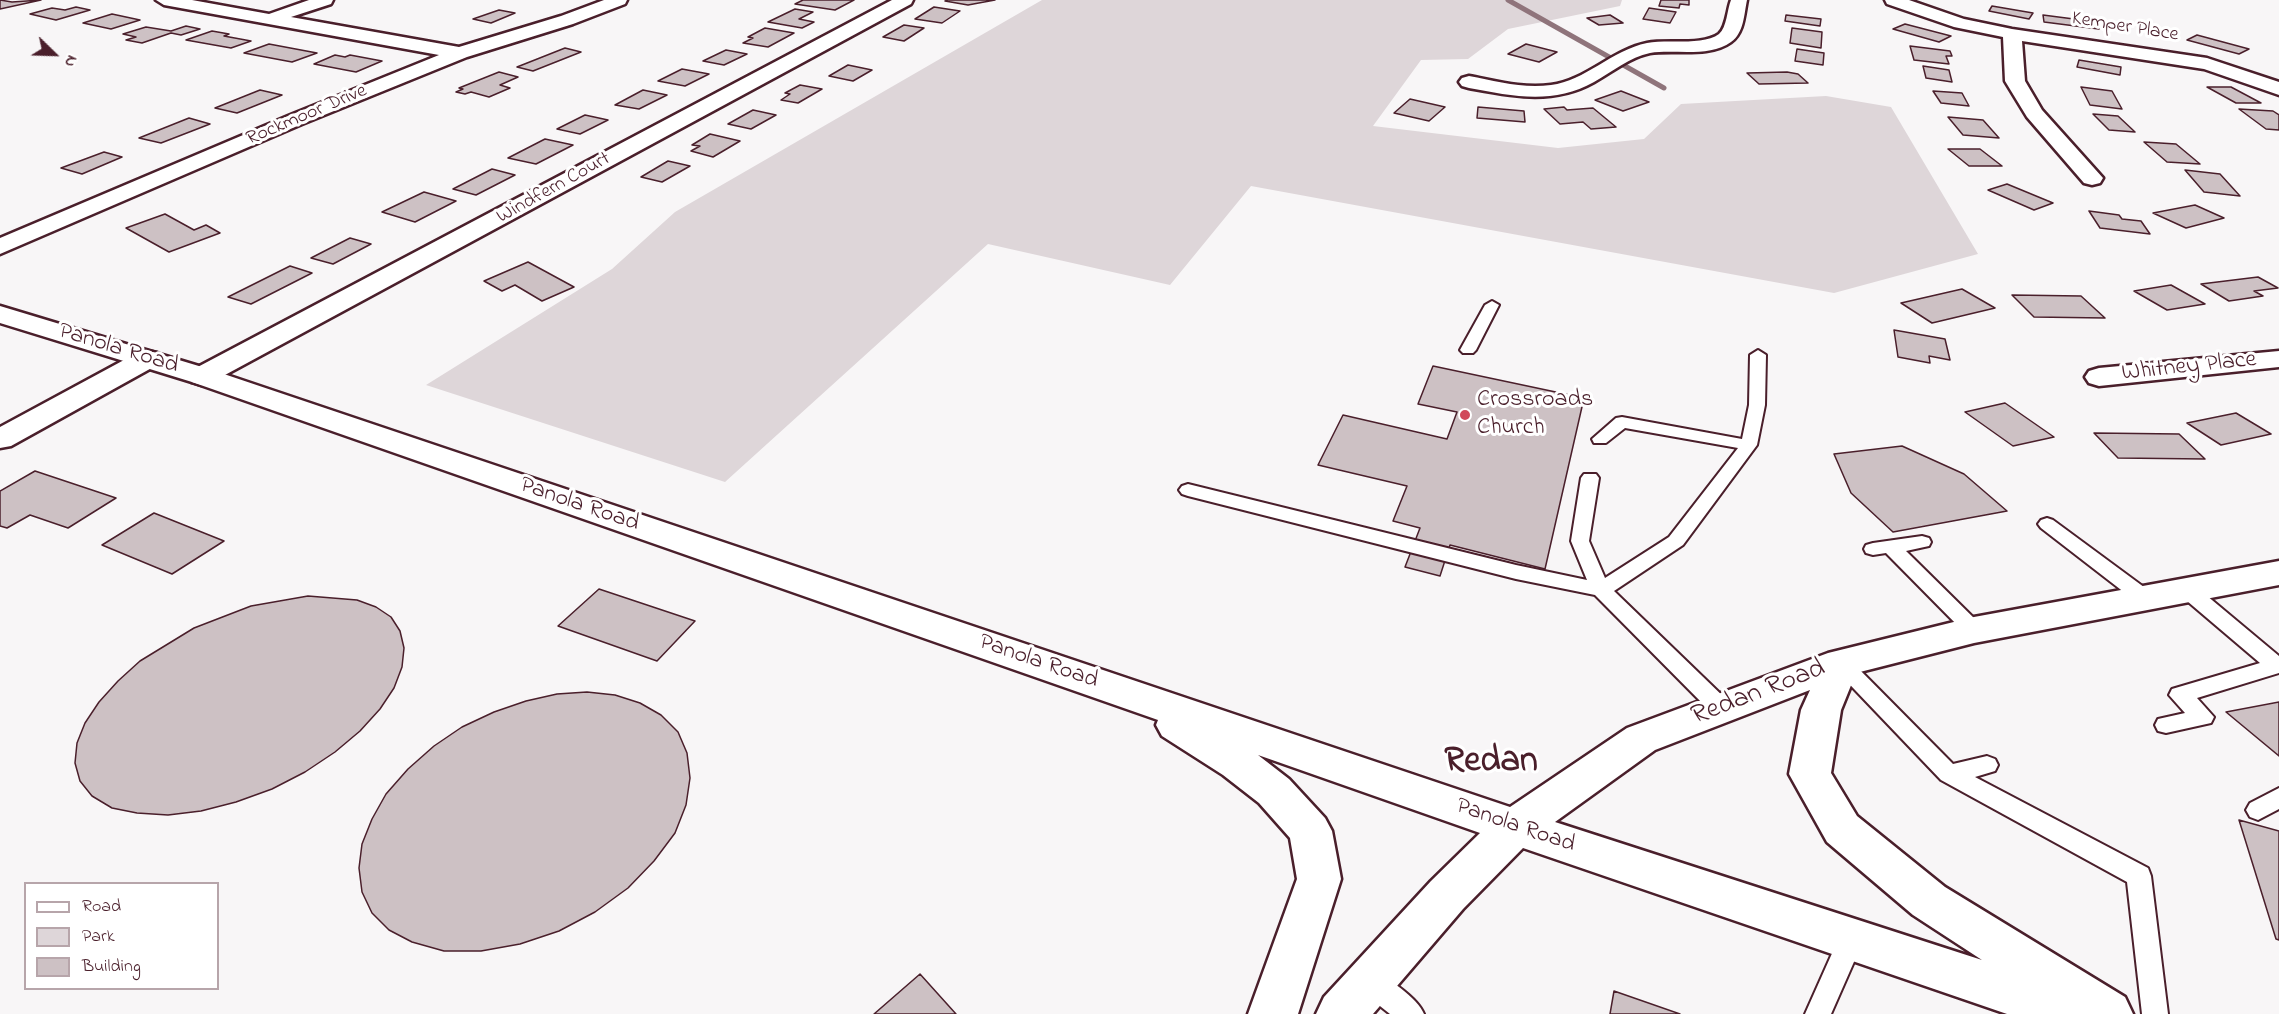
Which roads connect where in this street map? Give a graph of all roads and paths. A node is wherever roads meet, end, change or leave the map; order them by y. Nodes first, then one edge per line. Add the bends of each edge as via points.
1 (164, 0) edge
2 (325, 0) edge
3 (619, 0) edge
4 (905, 0) edge
5 (1739, 0) edge
6 (1893, 0) edge
7 (269, 19) junction
8 (2012, 34) junction
9 (460, 53) junction
10 (1469, 82) dead end
11 (2279, 89) edge
12 (2092, 178) dead end
13 (0, 247) edge
14 (1492, 305) dead end
15 (0, 314) edge
16 (1468, 350) dead end
17 (1758, 355) dead end
18 (147, 358) junction
19 (2279, 359) edge
20 (202, 376) junction
21 (2098, 377) dead end
22 (0, 439) edge
23 (1599, 440) dead end
24 (1749, 445) junction
25 (1590, 478) dead end
26 (1188, 490) dead end
27 (2046, 524) dead end
28 (1922, 542) dead end
29 (2279, 573) edge
30 (1601, 590) junction
31 (2187, 590) junction
32 (2145, 598) junction
33 (1974, 630) junction
34 (1841, 663) junction
35 (1100, 685) junction
36 (1721, 708) junction
37 (2166, 725) dead end
38 (1987, 765) dead end
39 (1949, 774) junction
40 (2279, 797) edge
41 (2258, 810) dead end
42 (1515, 827) junction
43 (1851, 939) junction
44 (1355, 998) edge
45 (1273, 1014) edge
46 (1411, 1014) edge
47 (1818, 1014) edge
48 (2076, 1014) edge
49 (2108, 1014) edge
50 (2155, 1014) edge

1 - 7 street
2 - 7 street
3 - 9 street, Rockmoor Drive
4 - 20 street, Windfern Court
5 - 10 street via 1732,30 1715,43 1649,48 1625,54 1566,88 1542,92
6 - 8 street, Kemper Place via 1960,23
7 - 9 street
8 - 11 street, Kemper Place via 2207,64
8 - 12 street via 2015,81 2034,113
9 - 13 street, Rockmoor Drive
14 - 16 lane
15 - 18 street, Panola Road
17 - 24 lane via 1757,405
18 - 20 street, Panola Road
18 - 22 street
19 - 21 street, Whitney Place
20 - 35 street, Panola Road
23 - 24 lane via 1622,422
24 - 30 lane via 1676,541
25 - 30 lane via 1580,541
26 - 30 lane
27 - 32 lane
28 - 33 lane via 1882,548
29 - 31 street, Redan Road
30 - 36 lane
31 - 32 street, Redan Road
31 - 37 lane via 2277,666 2180,695 2203,717
32 - 33 street, Redan Road
33 - 34 street, Redan Road
34 - 36 street, Redan Road
34 - 39 lane
34 - 49 street via 1821,710 1810,774 1842,829 1929,901
35 - 42 street, Panola Road
35 - 45 street via 1238,763 1274,791 1310,831 1319,879
36 - 42 street, Redan Road via 1641,739
38 - 39 lane
39 - 50 lane via 2139,876
40 - 41 lane
42 - 43 street, Panola Road
42 - 44 street, Redan Road
43 - 47 lane
43 - 48 street, Panola Road
44 - 46 lane

